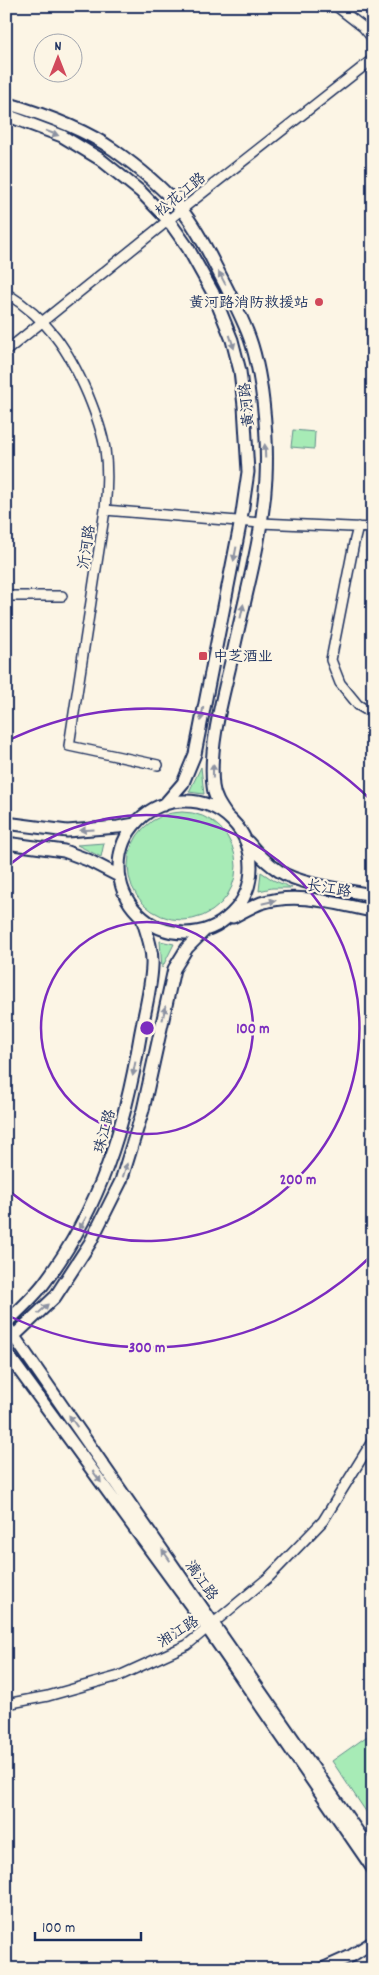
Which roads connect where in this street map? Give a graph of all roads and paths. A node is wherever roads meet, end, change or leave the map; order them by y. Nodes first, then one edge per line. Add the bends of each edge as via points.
1 (336, 6) edge
2 (373, 39) edge
3 (373, 59) edge
4 (6, 102) edge
5 (6, 116) edge
6 (181, 210) junction
7 (169, 220) junction
8 (6, 293) edge
9 (42, 321) junction
10 (6, 351) edge
11 (105, 510) junction
12 (241, 520) junction
13 (261, 523) junction
14 (358, 527) junction
15 (373, 528) edge
16 (6, 596) edge
17 (62, 596) dead end
18 (373, 714) edge
19 (158, 765) dead end
20 (164, 804) junction
21 (227, 816) junction
22 (6, 823) edge
23 (136, 824) junction
24 (244, 836) junction
25 (6, 843) edge
26 (119, 876) junction
27 (373, 895) edge
28 (373, 911) edge
29 (142, 918) junction
30 (224, 921) junction
31 (204, 931) junction
32 (6, 1324) edge
33 (10, 1339) edge
34 (6, 1352) edge
35 (373, 1440) edge
36 (211, 1626) junction
37 (6, 1704) edge
38 (373, 1854) edge
39 (373, 1869) edge
40 (373, 1942) edge
41 (322, 1969) edge

1 - 2 street
3 - 6 street, 松花江路
4 - 6 main road, 黄河路 via 77,130 113,149 152,180
5 -> 7 main road, 黄河路 via 62,136 100,159
6 - 7 street, 松花江路
13 -> 6 main road, 黄河路 via 266,476 264,405 257,366 248,333 226,285
7 - 9 street, 松花江路
7 -> 12 main road, 黄河路 via 213,293 232,340 240,371 248,472
8 - 9 street, 沂河路
9 - 10 street, 松花江路
9 - 11 street, 沂河路 via 64,346 97,417 105,449
11 - 12 street
11 - 19 street, 沂河路 via 69,746
12 - 13 street
12 -> 20 main road, 黄河路 via 195,754 183,783
13 - 14 street
21 -> 13 main road, 黄河路 via 212,787 215,741
14 - 15 street
14 - 18 street via 331,660 340,683 358,705
16 - 17 street
20 - 21 main road via 195,802
20 - 23 main road
21 - 24 main road
23 -> 22 main road via 67,831
23 - 26 main road via 123,843
24 - 27 main road, 长江路 via 259,855 280,872 310,883
24 - 30 main road via 249,850 251,876 244,898
25 - 26 main road via 64,850
26 - 29 main road via 126,898
30 -> 28 main road, 长江路 via 261,903 278,900 308,898
29 - 31 main road via 176,933
29 -> 32 main road, 珠江路 via 150,944 152,966 136,1061 117,1144 77,1232 45,1283
30 - 31 main road
33 -> 31 main road via 56,1297 122,1181 144,1110 174,969
32 - 33 main road, 漓江路
36 -> 33 main road, 漓江路
34 -> 36 main road, 漓江路
35 - 36 street, 湘江路 via 324,1521 269,1577
36 - 37 street, 湘江路 via 187,1645 119,1676
36 - 38 main road, 漓江路
36 - 39 main road, 漓江路
40 - 41 main road

